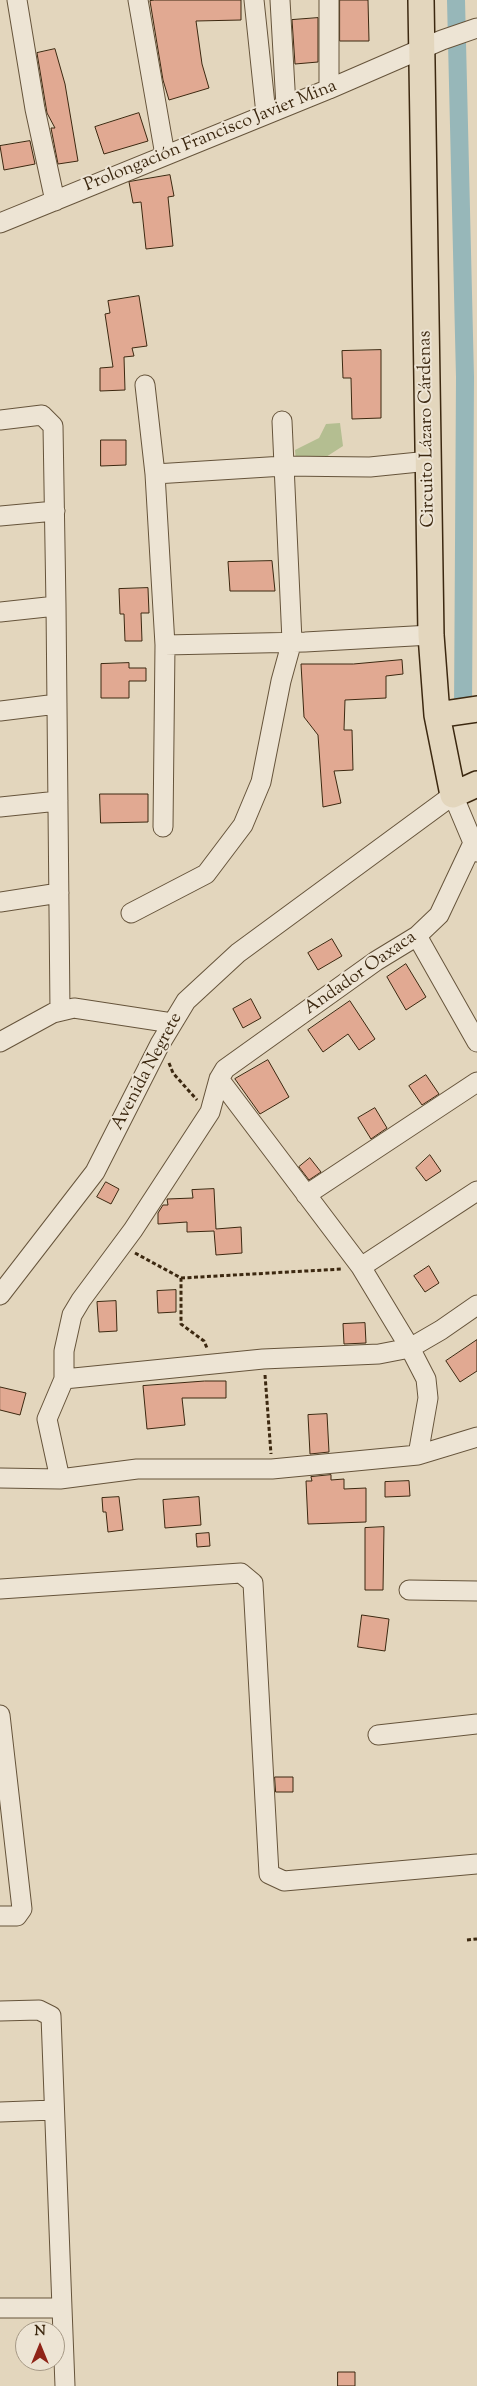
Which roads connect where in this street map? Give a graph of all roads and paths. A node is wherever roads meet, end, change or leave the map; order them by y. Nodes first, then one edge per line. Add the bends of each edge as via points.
1 (17, 0) edge
2 (138, 0) edge
3 (254, 0) edge
4 (280, 0) edge
5 (329, 0) edge
6 (422, 0) edge
7 (472, 30) edge
8 (432, 45) junction
9 (329, 89) junction
10 (286, 106) junction
11 (266, 114) junction
12 (165, 155) junction
13 (55, 201) junction
14 (0, 223) edge
15 (146, 385) dead end
16 (0, 420) edge
17 (282, 421) dead end
18 (429, 461) junction
19 (284, 466) junction
20 (155, 474) junction
21 (55, 511) junction
22 (0, 516) edge
23 (56, 606) junction
24 (0, 612) edge
25 (431, 635) junction
26 (292, 641) junction
27 (165, 645) junction
28 (57, 704) junction
29 (477, 709) edge
30 (0, 711) edge
31 (437, 715) junction
32 (477, 784) edge
33 (453, 795) junction
34 (58, 801) junction
35 (0, 807) edge
36 (163, 827) dead end
37 (475, 848) edge
38 (59, 893) junction
39 (0, 902) edge
40 (131, 913) dead end
41 (418, 936) junction
42 (60, 1011) junction
43 (172, 1023) junction
44 (0, 1042) edge
45 (477, 1042) edge
46 (160, 1044) junction
47 (219, 1079) junction
48 (477, 1082) edge
49 (210, 1112) junction
50 (477, 1191) edge
51 (306, 1195) junction
52 (121, 1246) junction
53 (361, 1267) junction
54 (180, 1278) junction
55 (0, 1294) edge
56 (477, 1306) edge
57 (410, 1348) junction
58 (263, 1359) junction
59 (214, 1365) junction
60 (64, 1379) junction
61 (477, 1437) edge
62 (418, 1455) junction
63 (272, 1469) junction
64 (0, 1478) edge
65 (60, 1479) junction
66 (0, 1589) edge
67 (409, 1590) dead end
68 (477, 1591) edge
69 (0, 1723) edge
70 (477, 1724) edge
71 (378, 1735) dead end
72 (6, 1825) edge
73 (477, 1864) edge
74 (0, 1916) edge
75 (477, 1939) edge
76 (467, 1940) dead end
77 (0, 2011) edge
78 (54, 2110) junction
79 (0, 2112) edge
80 (0, 2308) edge
81 (62, 2308) junction
82 (65, 2386) edge

1 - 13 street via 35,109
2 - 12 street
3 - 11 street
4 - 10 street
5 - 9 street
6 - 8 main road, Circuito Lázaro Cárdenas
7 - 8 street, Prolongación Francisco Javier Mina
8 - 9 street, Prolongación Francisco Javier Mina
8 - 18 main road, Circuito Lázaro Cárdenas
9 - 10 street, Prolongación Francisco Javier Mina
10 - 11 street, Prolongación Francisco Javier Mina
11 - 12 street, Prolongación Francisco Javier Mina
12 - 13 street, Prolongación Francisco Javier Mina
13 - 14 street, Prolongación Francisco Javier Mina
15 - 20 street
16 - 21 street via 42,415 53,426
17 - 19 street
18 - 19 street via 370,468
18 - 25 main road, Circuito Lázaro Cárdenas
19 - 20 street
19 - 26 street
20 - 27 street
21 - 22 street
21 - 23 street
23 - 24 street
23 - 28 street
25 - 26 street
25 - 31 main road, Circuito Lázaro Cárdenas
26 - 27 street
26 - 40 street via 262,782 243,824 206,874
27 - 36 street
28 - 30 street
28 - 34 street
29 - 31 main road
31 - 33 main road, Circuito Lázaro Cárdenas
32 - 33 main road
33 - 37 street, Circuito Lázaro Cárdenas
33 - 43 street, Avenida Negrete via 238,953 186,1001
34 - 35 street
34 - 38 street
37 - 41 street, Andador Oaxaca via 439,915
38 - 39 street
38 - 42 street
41 - 45 street
41 - 47 street, Andador Oaxaca via 376,961 225,1069
42 - 43 street via 74,1008
42 - 44 street
43 - 46 street, Avenida Negrete
46 - 49 path via 173,1073
46 - 55 street, Avenida Negrete via 95,1172
47 - 49 street
47 - 51 street
48 - 51 street
49 - 52 street
50 - 53 street
51 - 53 street
52 - 54 path
52 - 60 street via 72,1315 64,1351
53 - 54 path
53 - 57 street
54 - 59 path via 181,1324 204,1341
56 - 57 street
57 - 58 street via 379,1354
57 - 62 street via 426,1379 428,1398
58 - 59 street
58 - 63 path
59 - 60 street
60 - 65 street via 47,1419
61 - 62 street
62 - 63 street
63 - 65 street via 137,1469
64 - 65 street
66 - 73 street via 241,1573 253,1583 269,1874 284,1881
67 - 68 street
69 - 72 street
70 - 71 street
72 - 74 street via 22,1909 17,1916
75 - 76 path
77 - 78 street via 39,2010 51,2016
78 - 79 street
78 - 81 street
80 - 81 street
81 - 82 street

